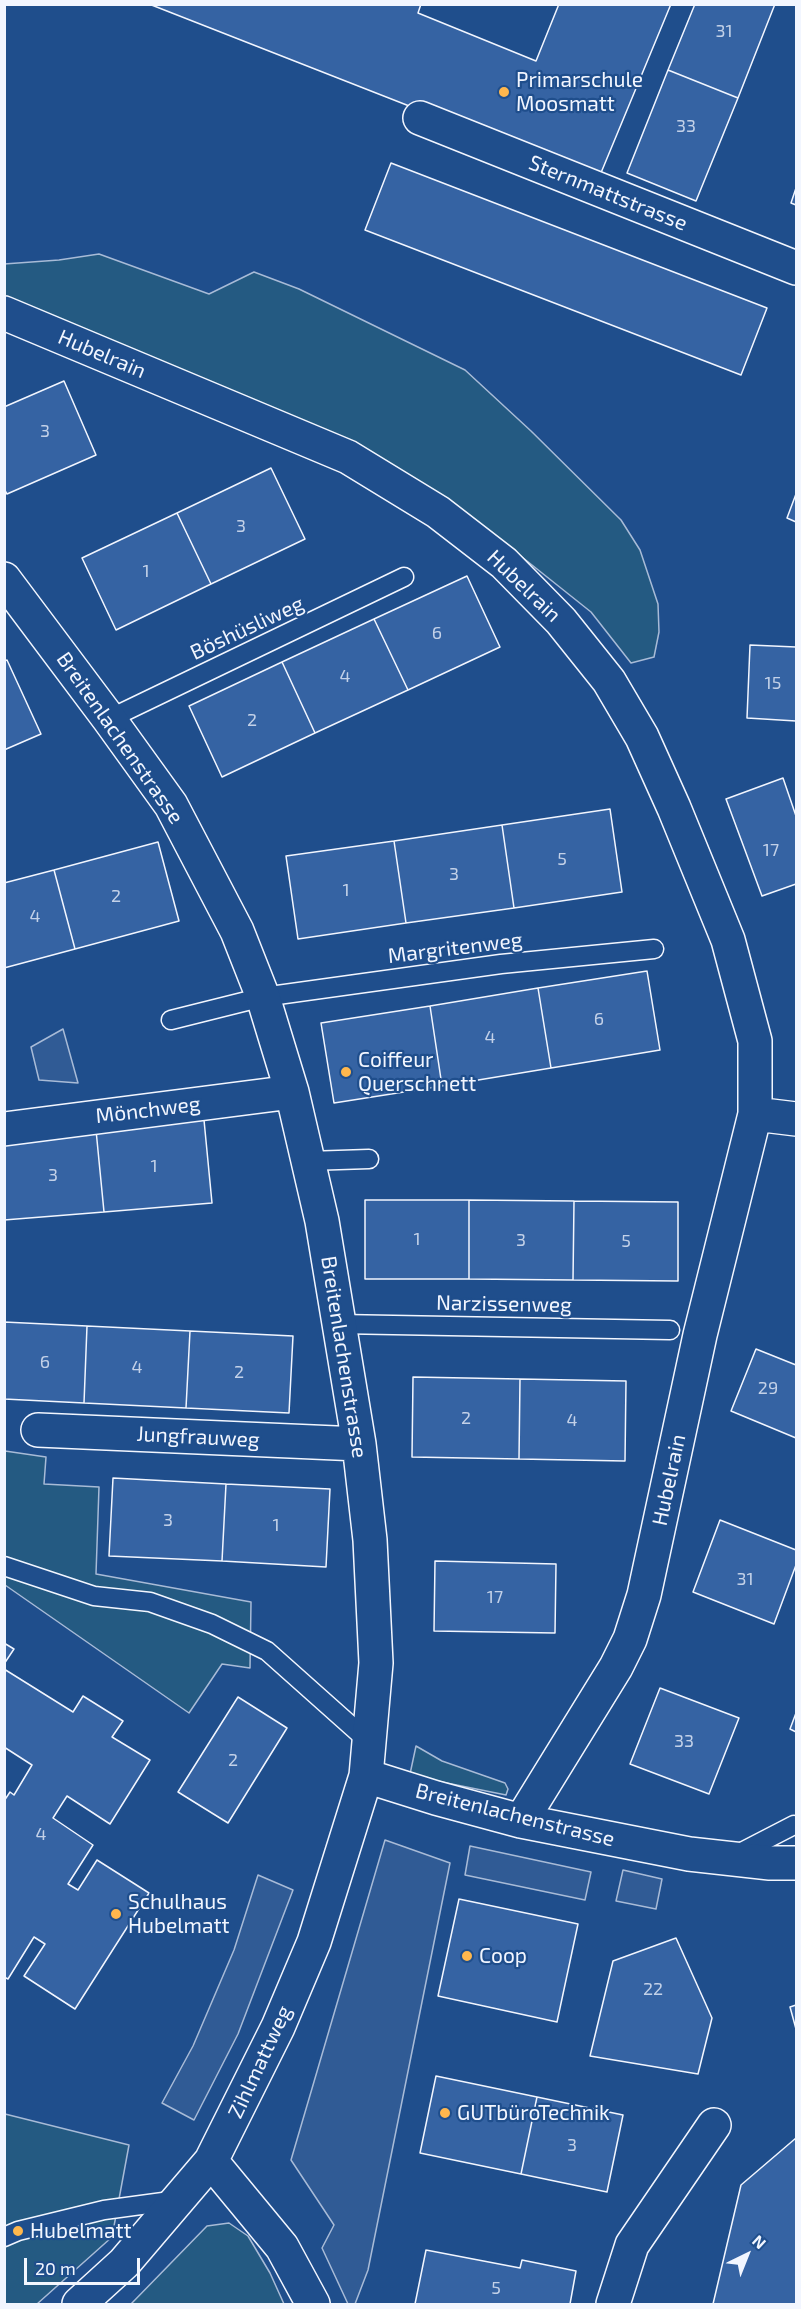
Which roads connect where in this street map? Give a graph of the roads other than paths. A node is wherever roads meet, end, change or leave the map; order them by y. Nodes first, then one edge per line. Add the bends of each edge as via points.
1 (420, 118) dead end
2 (796, 268) edge
3 (4, 313) edge
4 (404, 577) dead end
5 (4, 579) edge
6 (109, 718) junction
7 (654, 950) dead end
8 (263, 997) junction
9 (171, 1020) dead end
10 (292, 1092) junction
11 (755, 1114) junction
12 (796, 1119) edge
13 (4, 1129) edge
14 (369, 1159) dead end
15 (308, 1161) junction
16 (338, 1324) junction
17 (670, 1329) dead end
18 (38, 1430) dead end
19 (359, 1444) junction
20 (4, 1566) edge
21 (368, 1741) junction
22 (366, 1776) junction
23 (520, 1821) junction
24 (794, 1825) dead end
25 (729, 1858) junction
26 (796, 1863) edge
27 (714, 2124) dead end
28 (211, 2161) junction
29 (180, 2200) junction
30 (4, 2237) edge
31 (79, 2304) edge
32 (313, 2304) edge
33 (614, 2304) edge

1 - 2 street, Sternmattstrasse
3 - 11 street, Hubelrain via 348,457 438,512 504,563 561,621 609,681 642,737 728,940 755,1041
4 - 6 lane, Böshüsliweg
5 - 6 street, Breitenlachenstrasse
6 - 8 street, Breitenlachenstrasse via 171,806 237,931
7 - 8 lane, Margritenweg via 501,964
8 - 9 lane, Margritenweg
8 - 10 street, Breitenlachenstrasse
10 - 13 street, Mönchweg
10 - 15 street, Breitenlachenstrasse
11 - 12 street
11 - 23 street, Hubelrain via 700,1335 644,1595 630,1639
14 - 15 lane
15 - 16 street, Breitenlachenstrasse
16 - 17 lane, Narzissenweg
16 - 19 street, Breitenlachenstrasse
18 - 19 street, Jungfrauweg
19 - 21 street, Breitenlachenstrasse via 370,1540 376,1663
20 - 21 lane via 94,1596 150,1602 212,1624 267,1651
21 - 22 street, Breitenlachenstrasse
22 - 23 street, Breitenlachenstrasse
22 - 28 street, Zihlmattweg via 314,1942 278,2027
23 - 25 street, Breitenlachenstrasse via 689,1854
24 - 25 lane
25 - 26 street, Breitenlachenstrasse
27 - 33 street via 632,2245
28 - 29 street, Zihlmattweg
28 - 32 street via 282,2247
29 - 30 lane via 104,2210
29 - 31 street, Zihlmattweg via 124,2263

